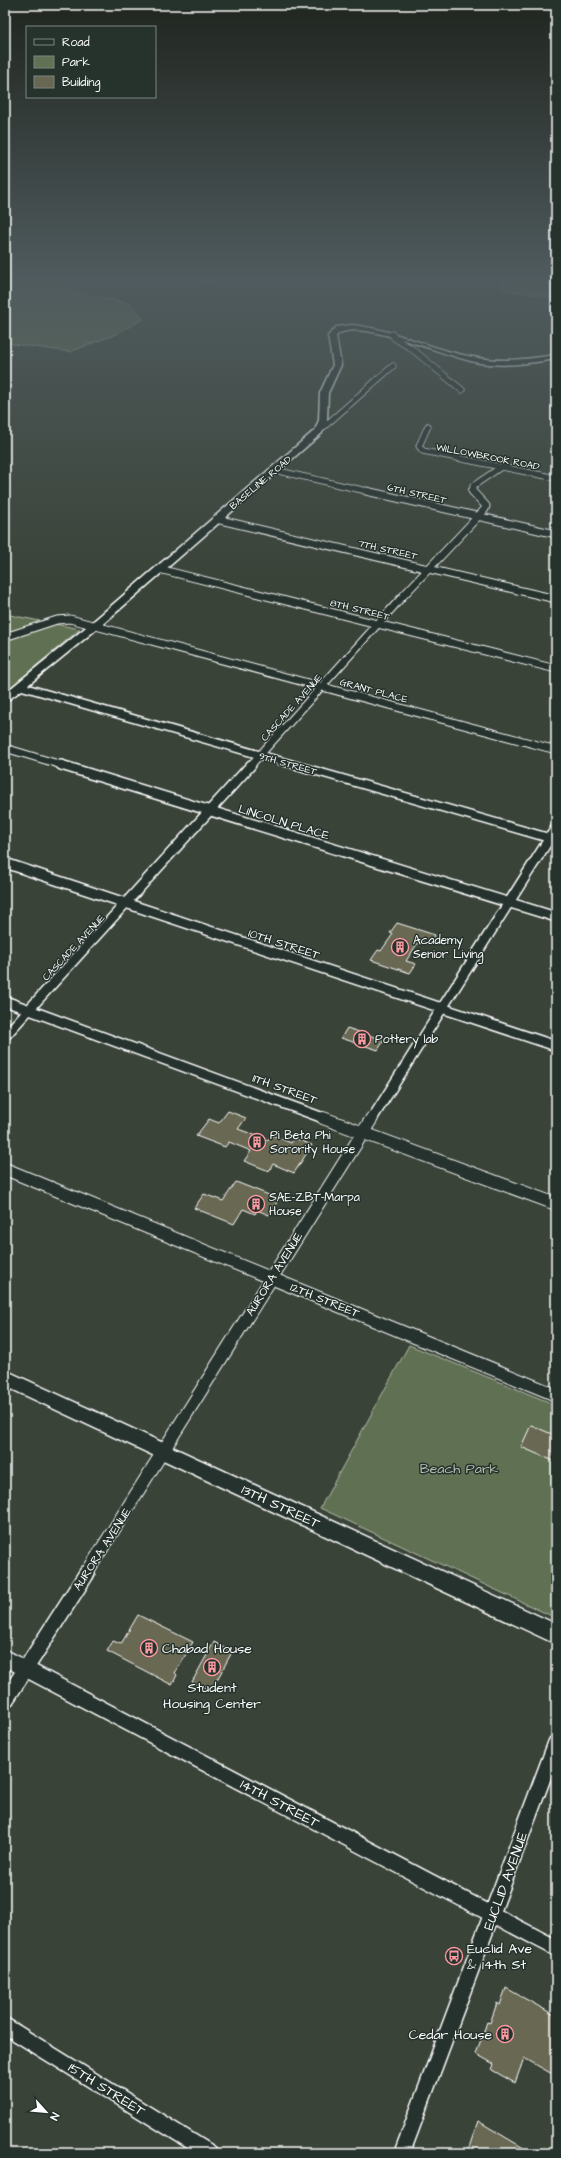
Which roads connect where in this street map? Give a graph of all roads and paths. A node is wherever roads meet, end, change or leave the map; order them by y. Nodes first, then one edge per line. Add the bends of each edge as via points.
1 (331, 379) edge
2 (378, 379) edge
3 (448, 379) edge
4 (462, 390) dead end
5 (428, 426) dead end
6 (319, 431) junction
7 (502, 467) junction
8 (274, 470) junction
9 (556, 478) edge
10 (478, 516) junction
11 (216, 519) junction
12 (556, 534) edge
13 (159, 569) junction
14 (428, 569) junction
15 (556, 599) edge
16 (379, 624) junction
17 (93, 625) junction
18 (7, 637) edge
19 (6, 646) edge
20 (556, 669) edge
21 (20, 686) junction
22 (323, 686) junction
23 (5, 699) edge
24 (5, 748) edge
25 (556, 750) edge
26 (260, 755) junction
27 (209, 812) junction
28 (554, 836) edge
29 (5, 863) edge
30 (509, 903) junction
31 (126, 905) junction
32 (556, 917) edge
33 (5, 1001) edge
34 (443, 1009) junction
35 (29, 1010) junction
36 (5, 1036) edge
37 (556, 1046) edge
38 (364, 1132) junction
39 (5, 1169) edge
40 (556, 1204) edge
41 (271, 1278) junction
42 (5, 1378) edge
43 (556, 1395) edge
44 (164, 1452) junction
45 (556, 1634) edge
46 (5, 1658) edge
47 (25, 1669) junction
48 (5, 1700) edge
49 (556, 1743) edge
50 (493, 1915) junction
51 (556, 1948) edge
52 (5, 2026) edge
53 (210, 2153) edge
54 (402, 2153) edge

1 - 6 street via 324,393 323,420
2 - 6 street, BASELINE ROAD
3 - 4 street
5 - 7 street, WILLOWBROOK ROAD via 418,446 423,451
6 - 8 street, BASELINE ROAD
7 - 9 street, WILLOWBROOK ROAD
7 - 10 street via 473,486 472,491 486,506
8 - 10 street, 6TH STREET
8 - 11 street, BASELINE ROAD
10 - 12 street, 6TH STREET
10 - 14 street, CASCADE AVENUE
11 - 13 street, BASELINE ROAD
11 - 14 street, 7TH STREET
13 - 16 street, 8TH STREET
13 - 17 street, BASELINE ROAD
14 - 15 street, 7TH STREET
14 - 16 street, CASCADE AVENUE
16 - 20 street, 8TH STREET
16 - 22 street, CASCADE AVENUE
17 - 18 street, GRANT PLACE via 61,619
17 - 21 street, BASELINE ROAD
17 - 22 street, GRANT PLACE
18 - 19 street
21 - 23 street, BASELINE ROAD
21 - 26 street, 9TH STREET
22 - 25 street, GRANT PLACE
22 - 26 street, CASCADE AVENUE
24 - 27 street, LINCOLN PLACE
26 - 27 street, CASCADE AVENUE
26 - 28 street, 9TH STREET
27 - 30 street, LINCOLN PLACE
27 - 31 street, CASCADE AVENUE
28 - 30 street, AURORA AVENUE
29 - 31 street, 10TH STREET
30 - 32 street, LINCOLN PLACE
30 - 34 street, AURORA AVENUE
31 - 34 street, 10TH STREET
31 - 35 street, CASCADE AVENUE
33 - 35 street, 11TH STREET
34 - 37 street, 10TH STREET
34 - 38 street, AURORA AVENUE
35 - 36 street, CASCADE AVENUE
35 - 38 street, 11TH STREET
38 - 40 street, 11TH STREET
38 - 41 street, AURORA AVENUE
39 - 41 street, 12TH STREET
41 - 43 street, 12TH STREET
41 - 44 street, AURORA AVENUE
42 - 44 street, 13TH STREET
44 - 45 street, 13TH STREET
44 - 47 street, AURORA AVENUE
46 - 47 street, 14TH STREET
47 - 48 street, AURORA AVENUE
47 - 50 street, 14TH STREET
49 - 50 street, EUCLID AVENUE
50 - 51 street, 14TH STREET
50 - 54 street, EUCLID AVENUE
52 - 53 street, 15TH STREET

